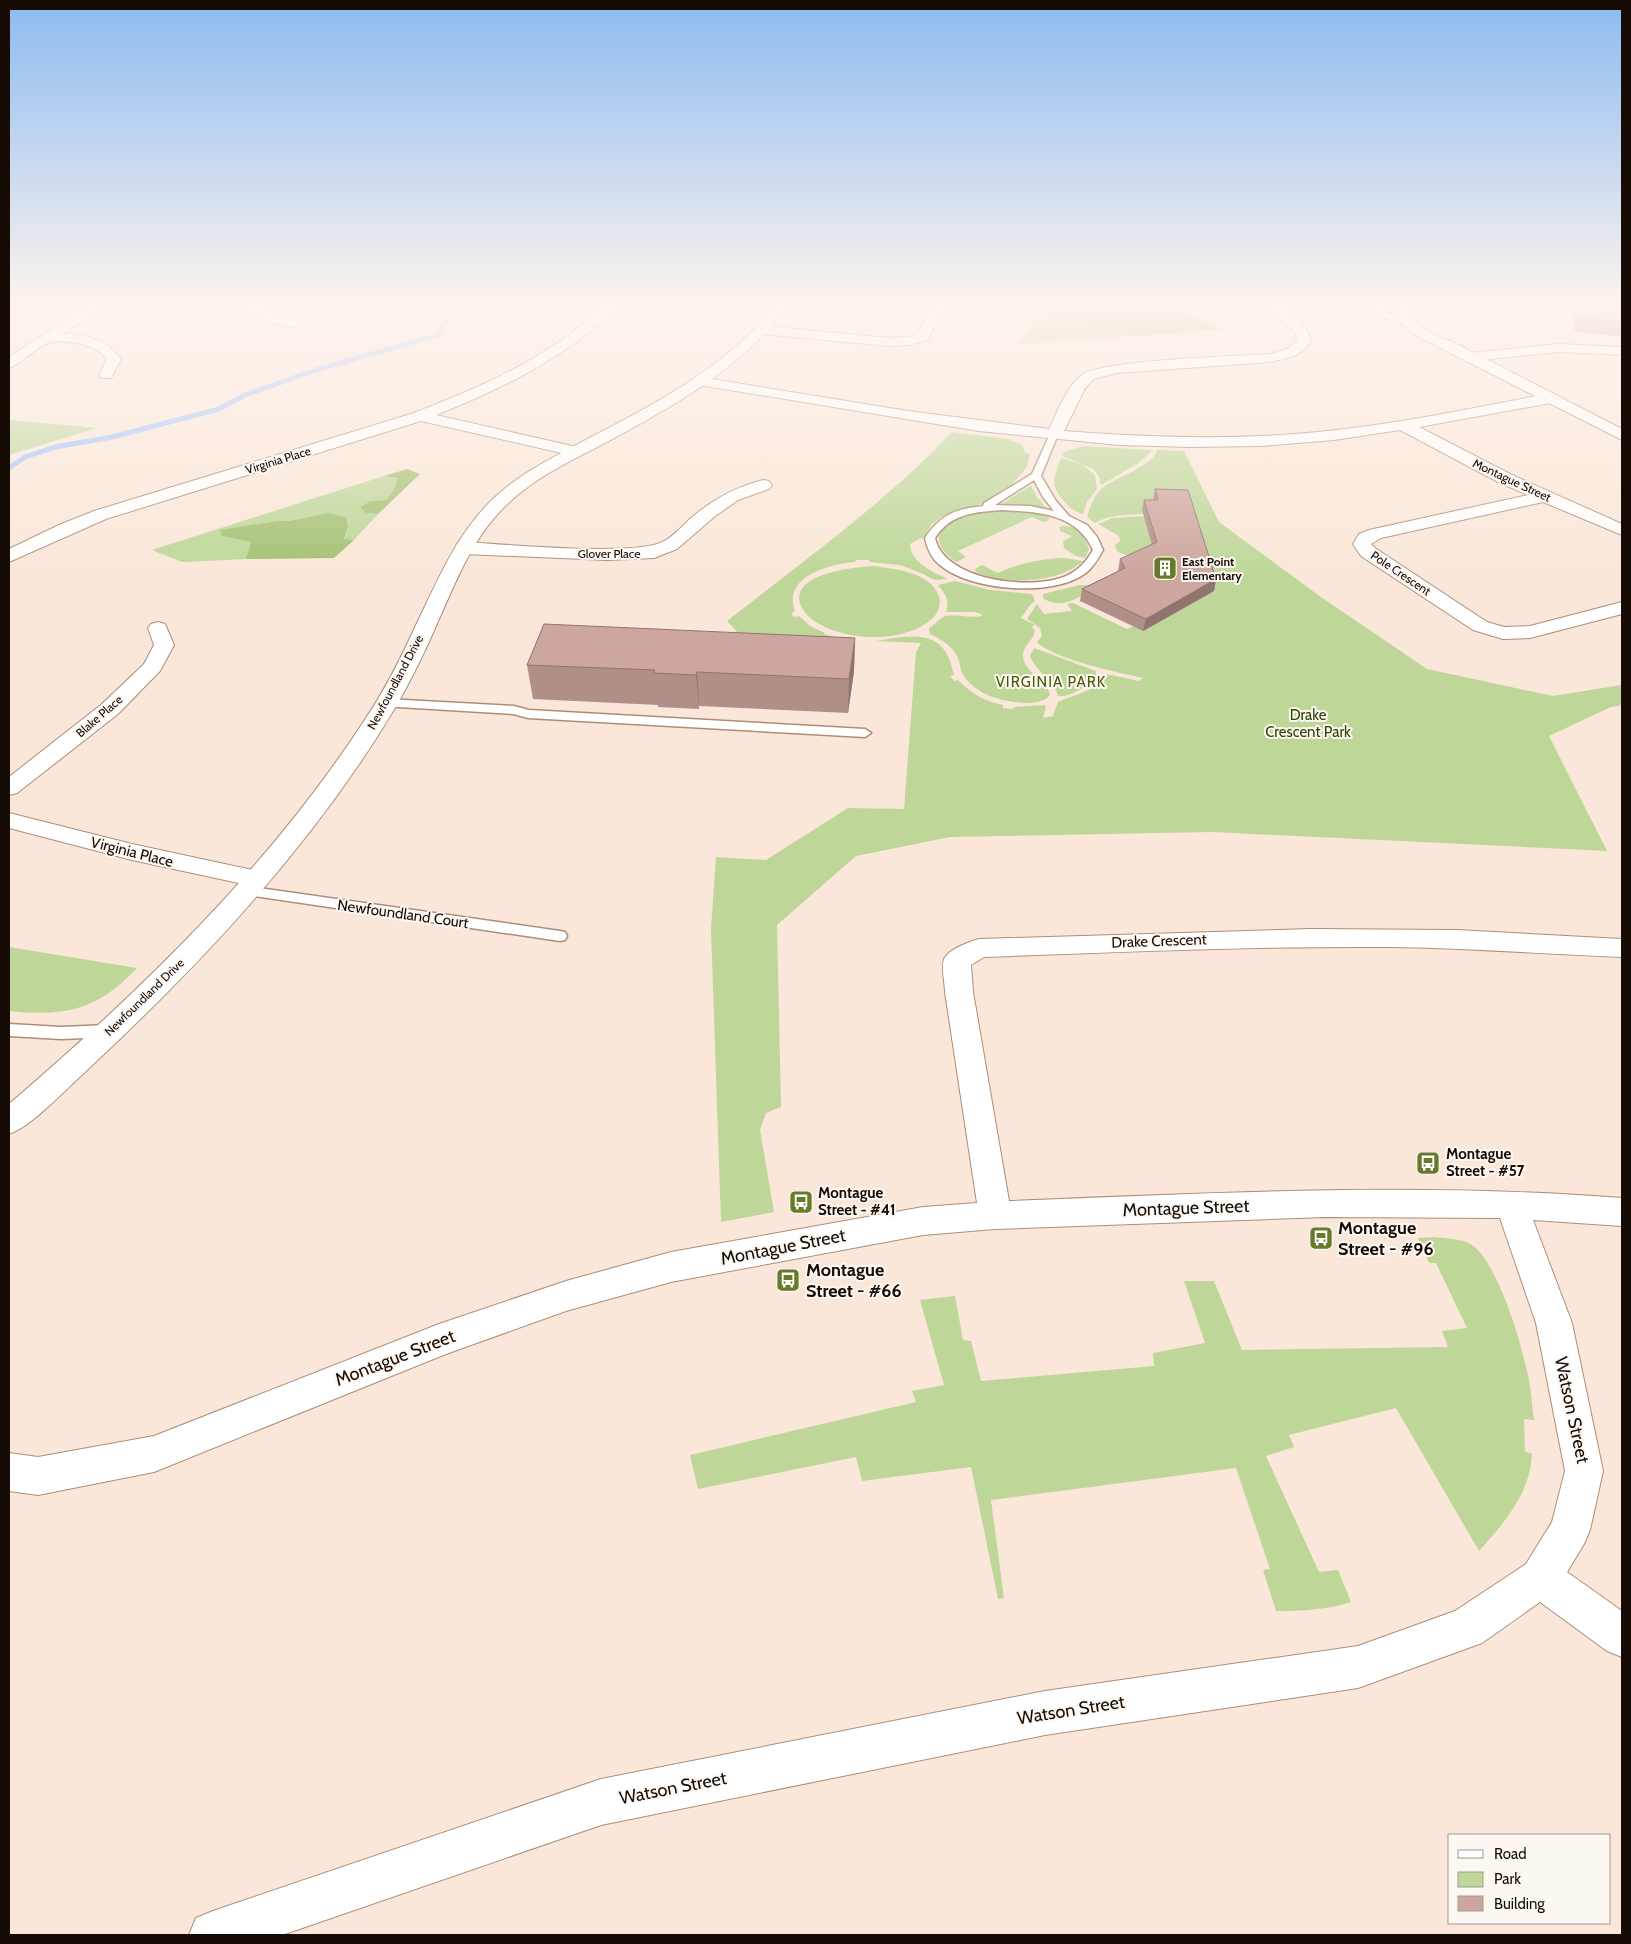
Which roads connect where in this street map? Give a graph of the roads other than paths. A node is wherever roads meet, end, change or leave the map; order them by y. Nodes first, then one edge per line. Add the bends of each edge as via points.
1 (473, 394) edge
2 (678, 394) edge
3 (777, 394) edge
4 (1075, 394) edge
5 (1543, 394) edge
6 (1551, 398) junction
7 (420, 416) junction
8 (1404, 426) junction
9 (1054, 434) junction
10 (1622, 435) edge
11 (575, 451) junction
12 (1036, 476) junction
13 (763, 485) dead end
14 (1545, 496) junction
15 (979, 508) junction
16 (1066, 518) junction
17 (1622, 530) edge
18 (464, 548) junction
19 (9, 556) edge
20 (1622, 608) edge
21 (158, 628) dead end
22 (386, 703) junction
23 (865, 732) dead end
24 (9, 788) edge
25 (9, 820) edge
26 (251, 885) junction
27 (560, 936) dead end
28 (1622, 948) edge
29 (9, 1030) edge
30 (109, 1031) junction
31 (9, 1122) edge
32 (1511, 1205) junction
33 (1622, 1212) edge
34 (995, 1215) junction
35 (9, 1472) edge
36 (1540, 1578) junction
37 (1622, 1636) edge
38 (213, 1935) edge

1 - 7 street, Virginia Place
2 - 11 street, Newfoundland Drive
3 - 9 street via 952,422
4 - 9 street
5 - 6 street
6 - 8 street
6 - 10 street
7 - 11 street
7 - 19 street, Virginia Place via 100,515
8 - 9 street via 1320,437 1227,442
8 - 14 street, Montague Street
9 - 12 lane
11 - 18 street, Newfoundland Drive via 516,487 492,509
12 - 15 lane via 1026,478 1001,498
12 - 16 lane via 1042,482 1044,492
13 - 18 street, Glover Place via 732,496 670,546 654,552 607,554
14 - 17 street, Montague Street
14 - 20 street, Pole Crescent via 1375,534 1365,538 1362,544 1368,552 1480,626 1503,634 1530,632
15 - 16 lane via 1022,508
15 - 16 lane via 960,512 935,528 930,538 933,550 944,562 971,576 1006,584 1044,584 1082,571 1098,550 1096,542 1084,527
18 - 22 street, Newfoundland Drive
21 - 24 street, Blake Place via 164,645 153,667 110,709
22 - 23 lane
22 - 26 street, Newfoundland Drive via 342,768
25 - 26 street, Virginia Place
26 - 27 lane, Newfoundland Court
26 - 30 street, Newfoundland Drive via 171,973
28 - 34 street, Drake Crescent via 1537,942 1358,938 1163,940 979,948 957,961 959,992
29 - 30 lane
30 - 31 street, Newfoundland Drive
32 - 33 street, Montague Street
32 - 34 street, Montague Street via 1324,1203
32 - 36 street, Watson Street via 1554,1323 1584,1471 1570,1530
34 - 35 street, Montague Street via 924,1220 662,1270 566,1296 439,1340 154,1454 38,1476
36 - 37 street
36 - 38 street, Watson Street via 1467,1628 1358,1667 1045,1713 600,1802

